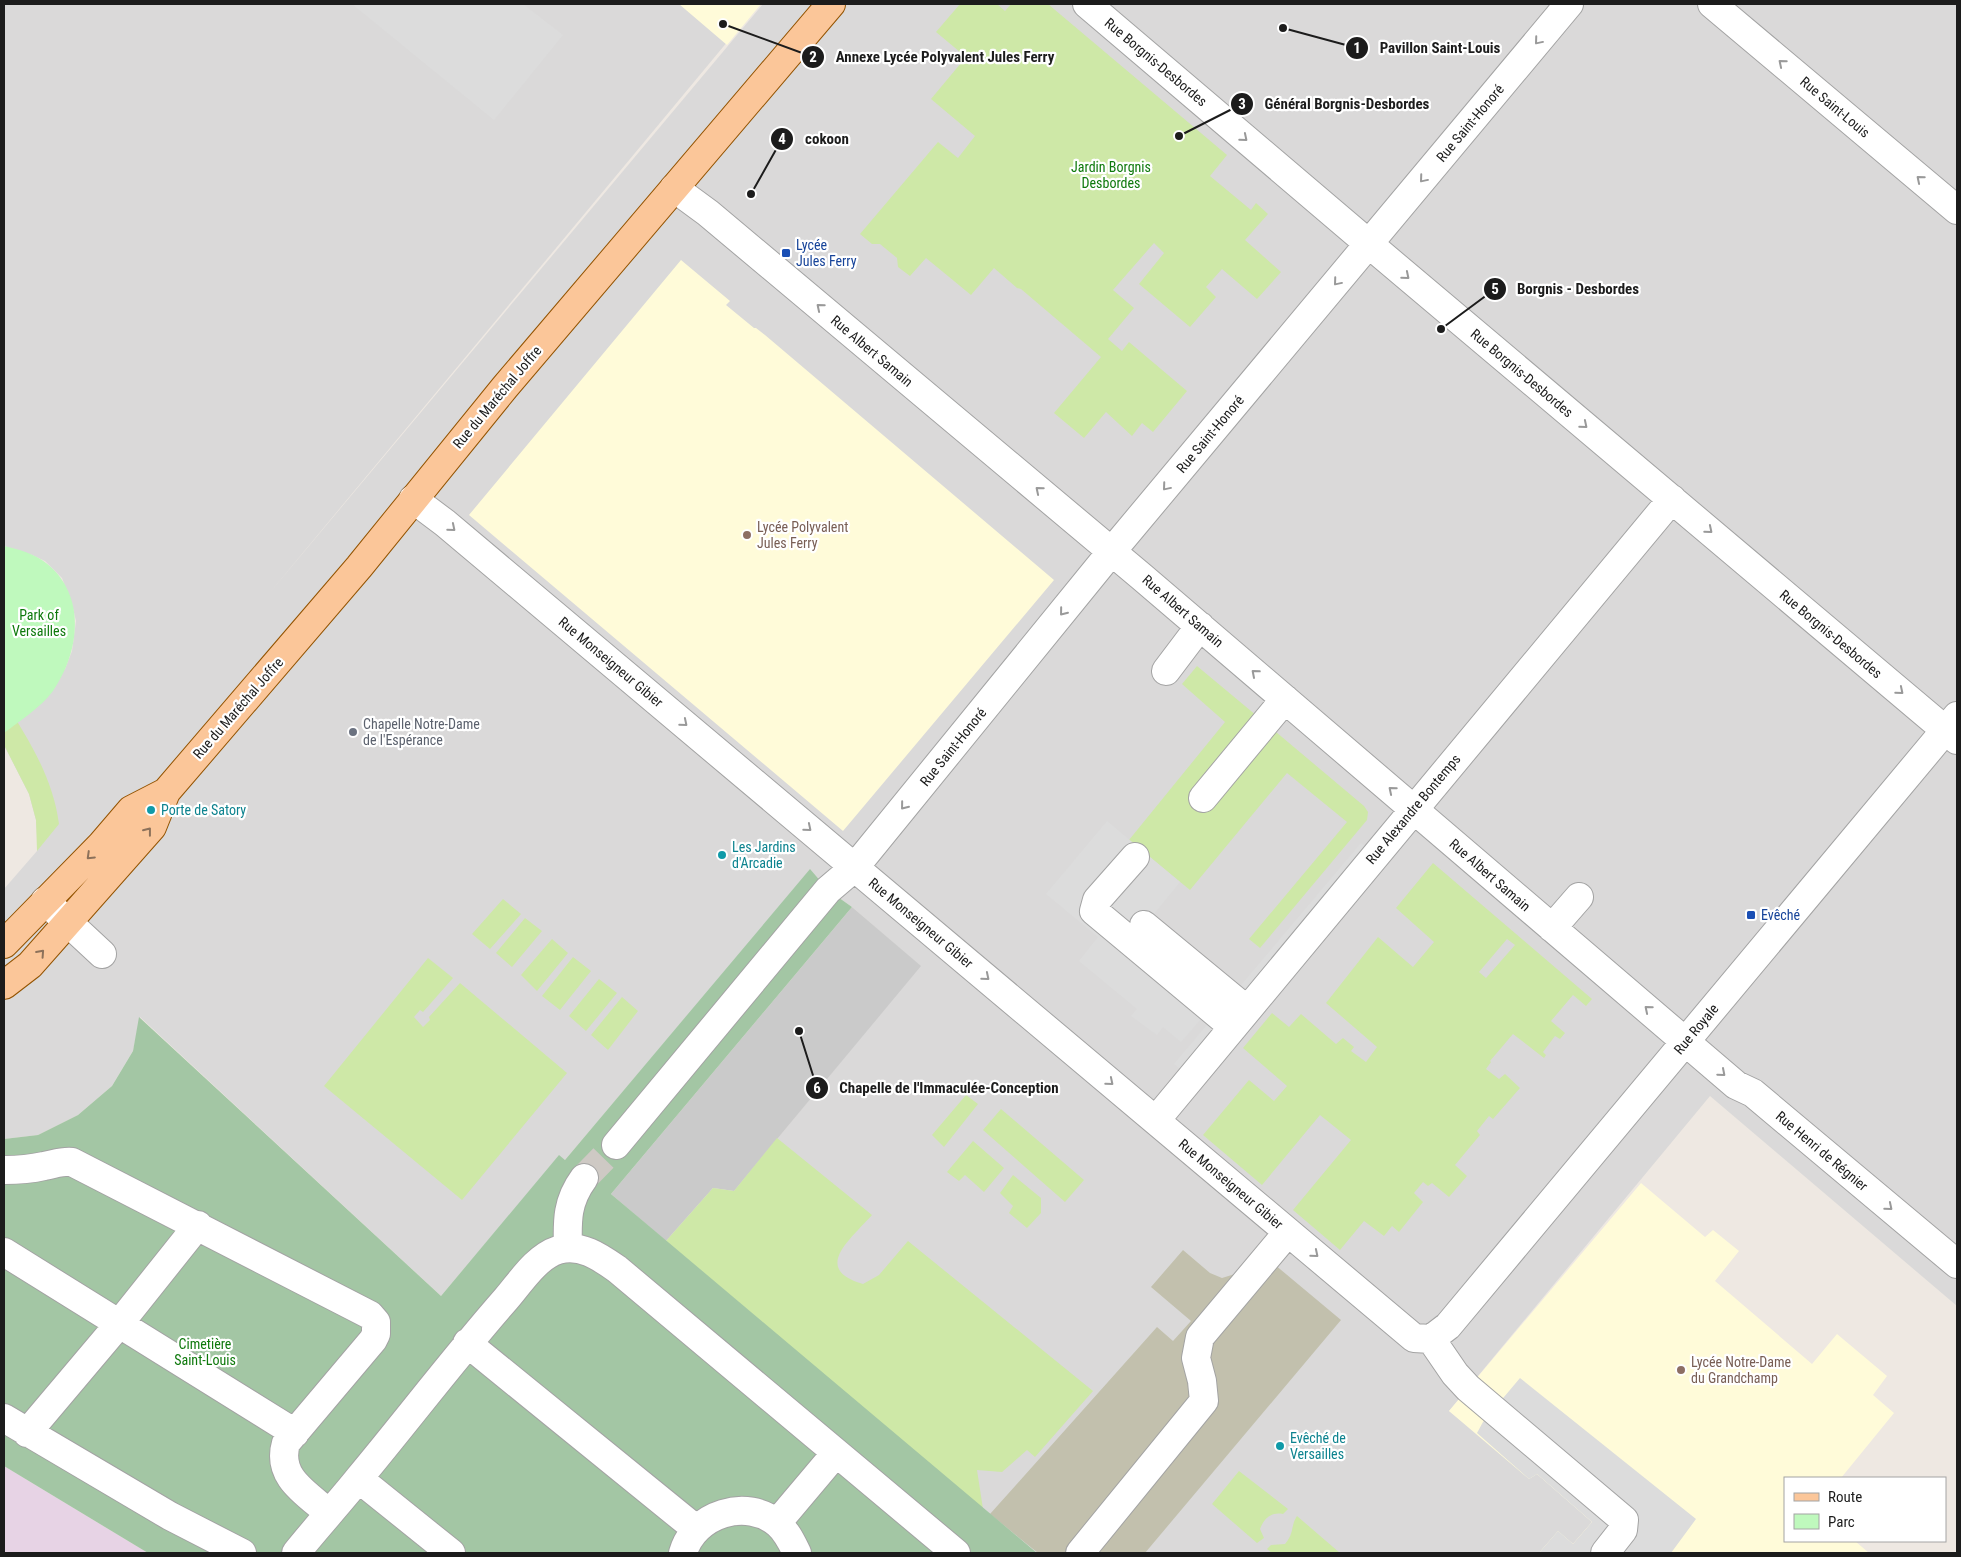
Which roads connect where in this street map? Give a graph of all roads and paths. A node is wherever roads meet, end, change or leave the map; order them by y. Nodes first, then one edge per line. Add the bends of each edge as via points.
1 (831, 4) edge
2 (1087, 4) edge
3 (1570, 4) edge
4 (1712, 4) edge
5 (674, 188) junction
6 (1957, 210) edge
7 (1369, 244) junction
8 (413, 499) junction
9 (1672, 499) junction
10 (1112, 551) junction
11 (1200, 626) junction
12 (1166, 671) dead end
13 (1285, 699) junction
14 (1953, 729) edge
15 (166, 792) junction
16 (1203, 798) dead end
17 (1414, 809) junction
18 (1135, 857) dead end
19 (855, 867) junction
20 (1578, 897) dead end
21 (45, 901) junction
22 (68, 923) junction
23 (1144, 925) dead end
24 (1552, 928) junction
25 (4, 944) edge
26 (102, 954) dead end
27 (4, 985) edge
28 (1240, 1019) junction
29 (1685, 1041) junction
30 (1156, 1120) junction
31 (616, 1145) tunnel mouth
32 (4, 1170) edge
33 (584, 1178) tunnel mouth
34 (198, 1225) junction
35 (1288, 1232) junction
36 (568, 1248) junction
37 (4, 1252) edge
38 (1957, 1264) edge
39 (119, 1324) junction
40 (1431, 1339) junction
41 (466, 1343) junction
42 (4, 1418) edge
43 (27, 1433) junction
44 (295, 1433) junction
45 (836, 1453) junction
46 (358, 1479) junction
47 (328, 1513) junction
48 (778, 1523) junction
49 (696, 1529) junction
50 (242, 1553) edge
51 (296, 1553) edge
52 (451, 1553) edge
53 (684, 1553) edge
54 (797, 1553) edge
55 (956, 1553) edge
56 (1080, 1553) edge
57 (1605, 1553) edge

1 - 5 main road, Rue du Maréchal Joffre
2 -> 7 street, Rue Borgnis-Desbordes
3 -> 7 street, Rue Saint-Honoré
6 -> 4 street, Rue Saint-Louis
5 - 8 main road, Rue du Maréchal Joffre
10 -> 5 street, Rue Albert Samain
7 -> 9 street, Rue Borgnis-Desbordes
7 -> 10 street, Rue Saint-Honoré
8 - 15 main road, Rue du Maréchal Joffre via 359,567
8 -> 19 street, Rue Monseigneur Gibier via 453,529
9 -> 14 street, Rue Borgnis-Desbordes
9 - 17 street, Rue Alexandre Bontemps
10 - 11 street, Rue Albert Samain
10 -> 19 street, Rue Saint-Honoré
11 - 12 street
13 -> 11 street, Rue Albert Samain
13 - 16 street
17 -> 13 street, Rue Albert Samain
14 - 29 street, Rue Royale
15 -> 21 main road, Rue du Maréchal Joffre via 131,810
22 -> 15 main road, Rue du Maréchal Joffre via 152,827
17 - 24 street, Rue Albert Samain
17 - 28 street, Rue Alexandre Bontemps
18 - 28 street via 1097,900 1094,911
19 -> 30 street, Rue Monseigneur Gibier
19 - 31 street, Rue Saint-Honoré via 828,890
20 - 24 street
21 - 22 street
21 - 25 main road, Rue du Maréchal Joffre
22 - 26 street
27 -> 22 main road, Rue du Maréchal Joffre via 30,964
23 - 28 street
29 -> 24 street, Rue Albert Samain
28 - 30 street, Rue Alexandre Bontemps
29 -> 38 street, Rue Henri de Régnier via 1736,1085 1754,1093
29 - 40 street, Rue Royale via 1448,1326
30 - 35 street, Rue Monseigneur Gibier
32 - 34 street via 72,1162
33 - 36 street via 574,1192 570,1207
34 - 39 street
34 - 44 street via 360,1309 376,1322 373,1340
35 -> 40 street, Rue Monseigneur Gibier via 1414,1338
35 - 56 street via 1200,1336 1196,1358 1204,1401
36 - 41 street via 548,1254 535,1266
36 - 45 street via 599,1257 617,1269
37 - 39 street
39 - 43 street
39 - 44 street
40 - 57 street via 1468,1388 1624,1520 1624,1530
41 - 46 street
41 - 49 street
42 - 43 street
43 - 50 street via 170,1516
44 - 47 street via 286,1443 283,1454 285,1467 291,1480
45 - 48 street
45 - 55 street
46 - 47 street
46 - 52 street
47 - 51 street
48 - 49 street via 758,1513 736,1511 714,1516
48 - 54 street
49 - 53 street

